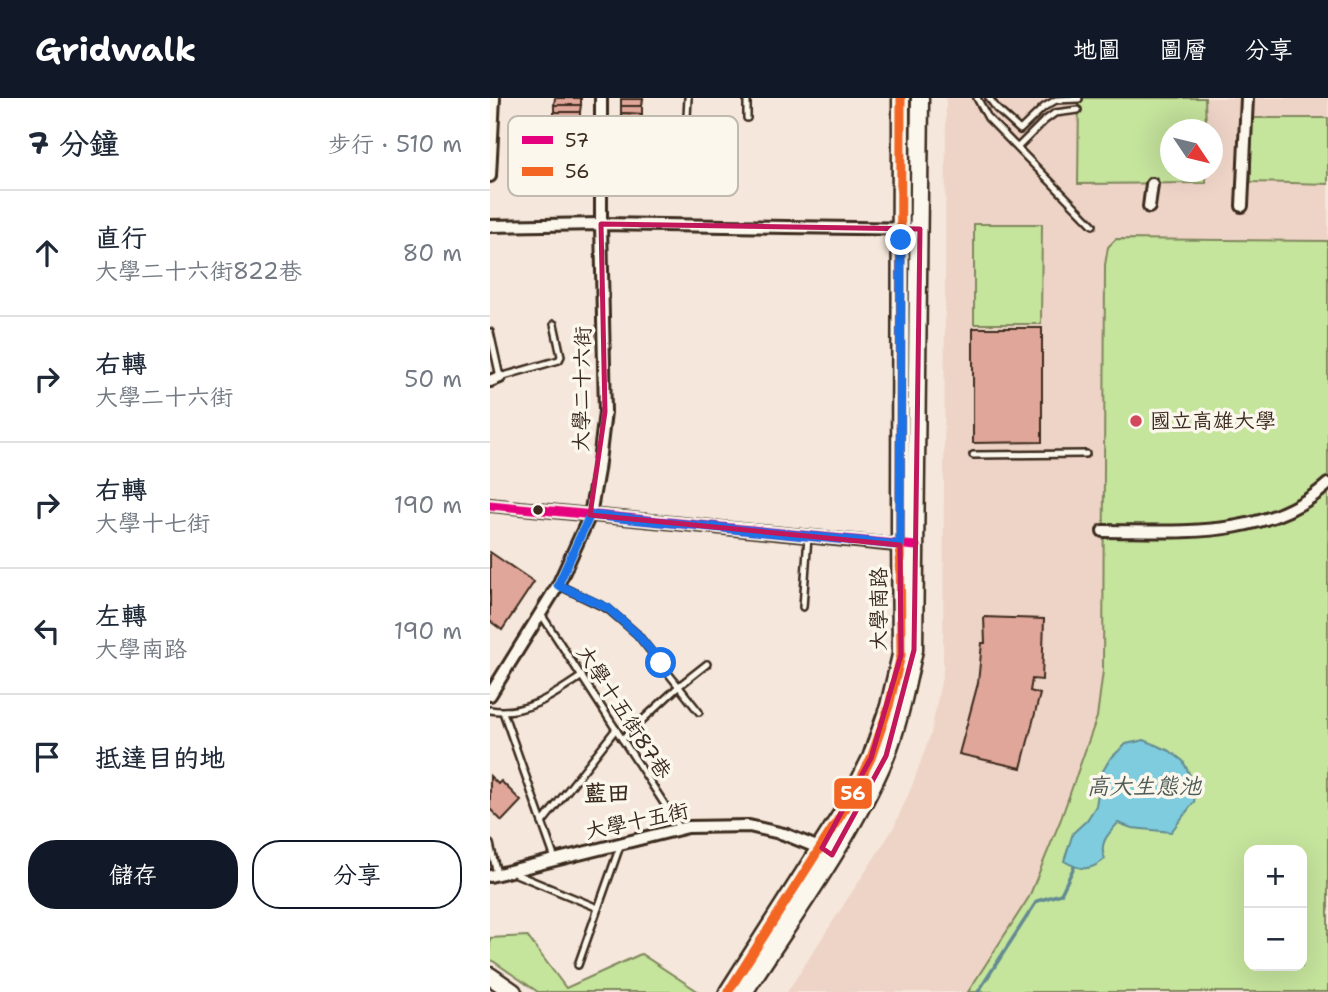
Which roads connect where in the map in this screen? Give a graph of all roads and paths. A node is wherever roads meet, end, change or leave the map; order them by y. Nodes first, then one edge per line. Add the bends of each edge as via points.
1 (494, 98) edge
2 (601, 98) edge
3 (688, 98) edge
4 (747, 98) edge
5 (901, 98) edge
6 (920, 98) edge
7 (977, 98) edge
8 (989, 98) edge
9 (1247, 98) edge
10 (1079, 99) edge
11 (1078, 110) dead end
12 (601, 116) edge
13 (687, 116) edge
14 (747, 118) dead end
15 (1018, 147) junction
16 (490, 176) edge
17 (1152, 184) dead end
18 (601, 196) edge
19 (1242, 206) dead end
20 (1149, 208) dead end
21 (601, 224) junction
22 (1093, 225) dead end
23 (490, 226) edge
24 (902, 229) junction
25 (920, 229) junction
26 (554, 324) dead end
27 (490, 332) edge
28 (495, 379) edge
29 (1086, 454) dead end
30 (973, 455) dead end
31 (1328, 484) edge
32 (490, 505) edge
33 (590, 515) junction
34 (1103, 531) dead end
35 (808, 537) junction
36 (908, 546) junction
37 (558, 585) junction
38 (803, 607) dead end
39 (541, 613) junction
40 (707, 664) dead end
41 (582, 676) junction
42 (679, 686) junction
43 (490, 695) edge
44 (490, 710) edge
45 (503, 712) junction
46 (699, 712) dead end
47 (615, 729) junction
48 (622, 739) junction
49 (542, 823) junction
50 (680, 828) junction
51 (621, 843) junction
52 (490, 844) edge
53 (827, 852) junction
54 (555, 859) junction
55 (499, 874) edge
56 (598, 908) junction
57 (578, 965) dead end
58 (490, 976) edge
59 (513, 992) edge
60 (728, 992) edge
61 (744, 992) edge

1 - 16 street
2 - 12 street, 大學二十六街
3 - 13 lane
4 - 14 lane
5 - 24 street, 大學南路
6 - 25 street, 大學南路
7 - 15 lane via 988,118
8 - 10 lane via 1020,130 1056,100
9 - 19 street
11 - 15 lane via 1055,113
15 - 22 lane
17 - 20 street
18 - 21 street, 大學二十六街
21 - 23 street
21 - 24 street
21 - 33 street, 大學二十六街 via 604,412
24 - 25 street
24 - 36 street, 大學南路
25 - 36 street, 大學南路
26 - 28 lane via 559,360
27 - 28 lane
29 - 30 lane
31 - 34 street via 1280,514 1234,528
32 - 33 street
33 - 35 street
33 - 37 street, 大學二十六街
35 - 36 street
35 - 38 lane
36 - 53 street, 大學南路 via 901,655 890,706
37 - 39 street, 大學二十六街
37 - 42 lane via 608,608 637,634
39 - 41 lane, 大學十五街87巷
39 - 43 street, 大學二十六街
40 - 42 lane
41 - 45 lane via 541,703
41 - 47 lane, 大學十五街87巷
42 - 46 lane
42 - 48 lane
44 - 45 lane
45 - 49 lane
47 - 48 lane, 大學十五街87巷
47 - 49 lane
48 - 50 lane, 大學十五街87巷
49 - 54 lane
50 - 51 street, 大學十五街
50 - 53 street, 大學十五街 via 749,826
51 - 54 street, 大學十五街
51 - 56 lane
52 - 55 lane
53 - 60 street, 大學南路
53 - 61 street, 大學南路
54 - 55 street, 大學十五街
55 - 56 lane
56 - 57 lane
58 - 59 street

